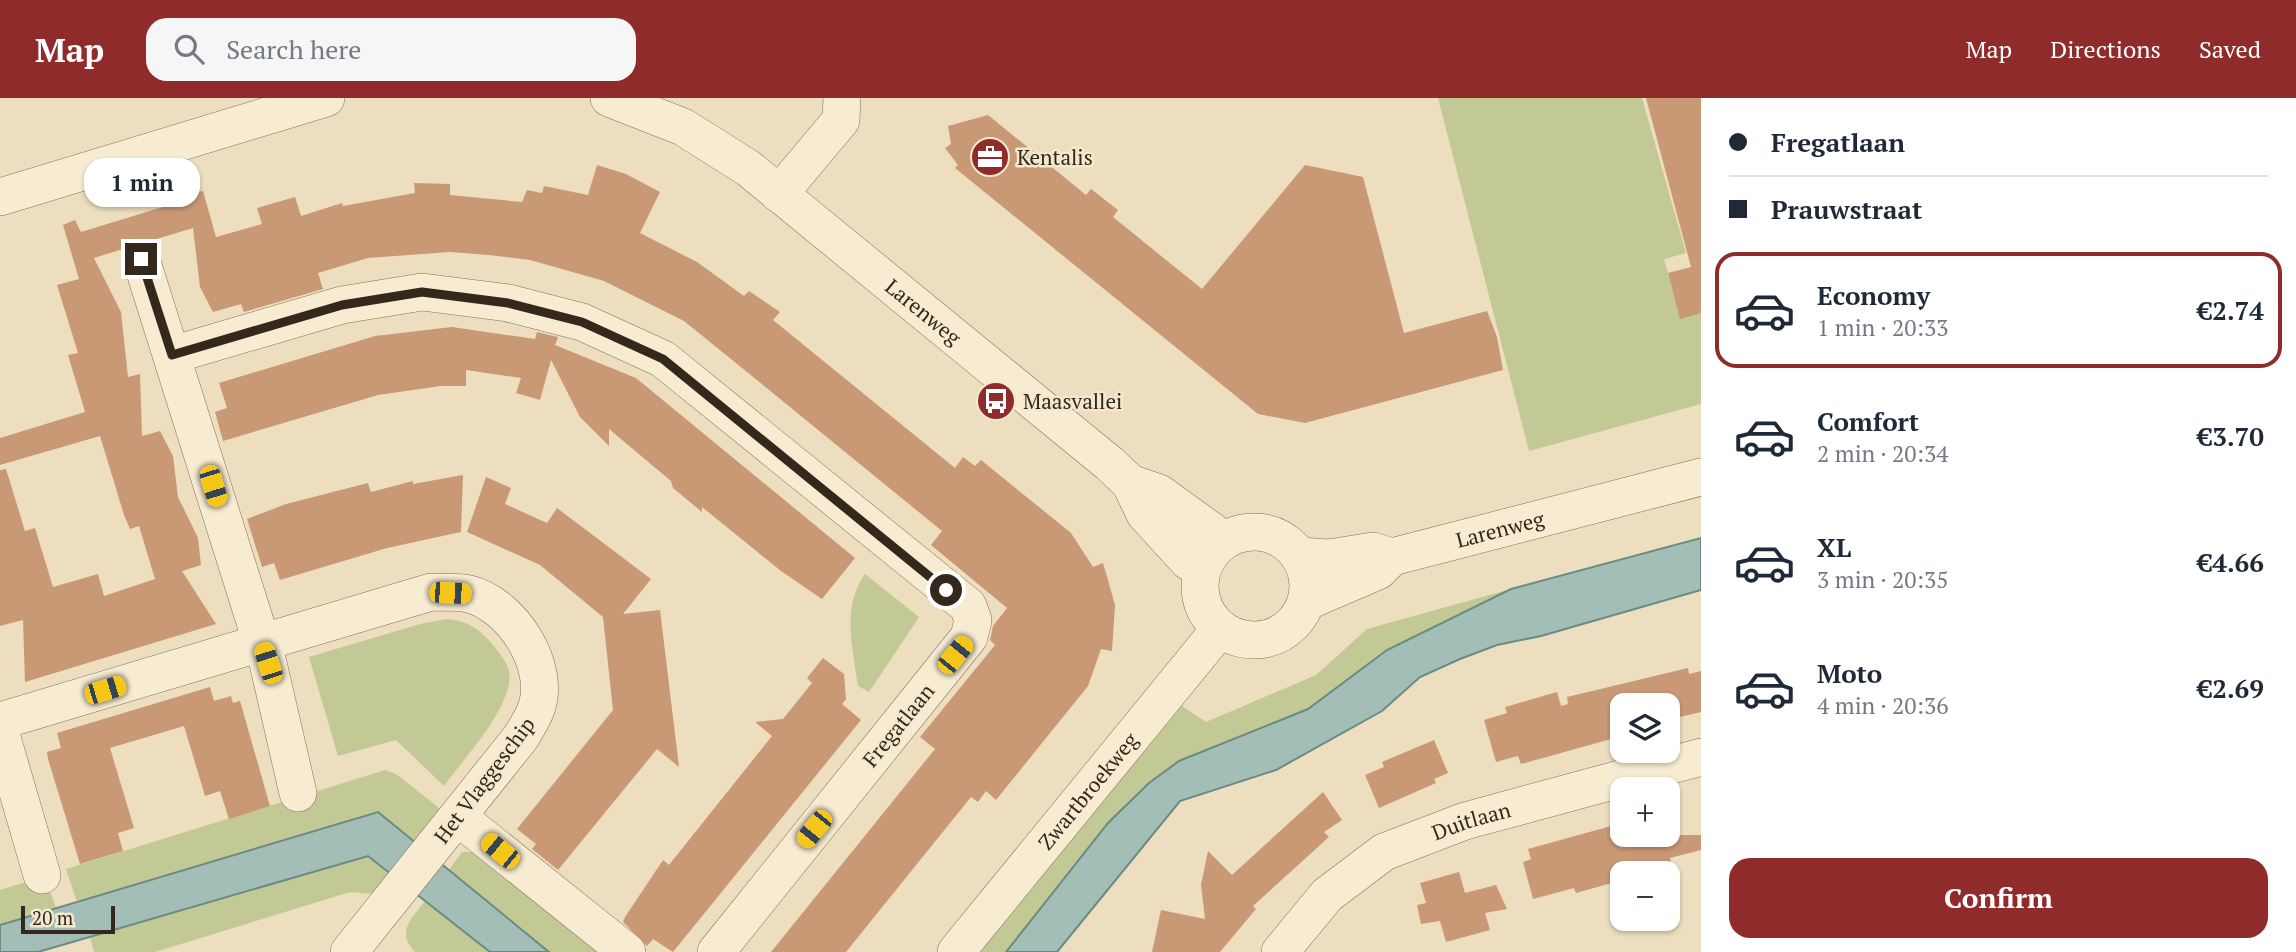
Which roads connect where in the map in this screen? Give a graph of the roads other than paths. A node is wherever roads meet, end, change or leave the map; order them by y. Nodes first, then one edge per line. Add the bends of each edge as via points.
1 (326, 98) edge
2 (609, 98) edge
3 (842, 98) edge
4 (779, 194) junction
5 (0, 197) edge
6 (141, 259) dead end
7 (172, 355) junction
8 (1701, 477) edge
9 (1130, 483) junction
10 (1224, 540) junction
11 (1300, 556) junction
12 (1392, 557) junction
13 (1202, 570) junction
14 (1308, 601) junction
15 (1220, 629) junction
16 (261, 644) junction
17 (0, 721) edge
18 (0, 731) edge
19 (1701, 757) edge
20 (298, 793) dead end
21 (449, 828) junction
22 (42, 875) dead end
23 (364, 941) edge
24 (627, 952) edge
25 (716, 952) edge
26 (956, 952) edge
27 (1280, 952) edge

1 - 5 street
2 - 4 street, Larenweg via 691,132
3 - 4 street via 841,120
4 - 9 street, Larenweg
6 - 7 street
7 - 16 street
7 - 25 street, Fregatlaan via 342,305 422,292 508,303 582,322 663,359 968,606 973,620 969,637
8 - 12 street, Larenweg
9 - 10 street via 1159,493
9 - 13 street, Larenweg via 1145,514
10 - 11 street via 1244,532 1265,533 1284,541
10 - 13 street
11 - 12 street, Larenweg via 1329,558 1373,551
11 - 14 street via 1308,577
12 - 14 street via 1378,571
13 - 15 street via 1202,602
14 - 15 street via 1282,632 1261,640 1240,638
15 - 26 street, Zwartbroekweg
16 - 17 street, Het Vlaggeschip
16 - 20 street
16 - 21 street, Het Vlaggeschip via 431,592 469,594 502,613 529,644 539,673 537,707 521,737
18 - 22 street
19 - 27 street, Duitlaan via 1465,821 1384,852 1328,895
21 - 23 street, Het Vlaggeschip
21 - 24 street

